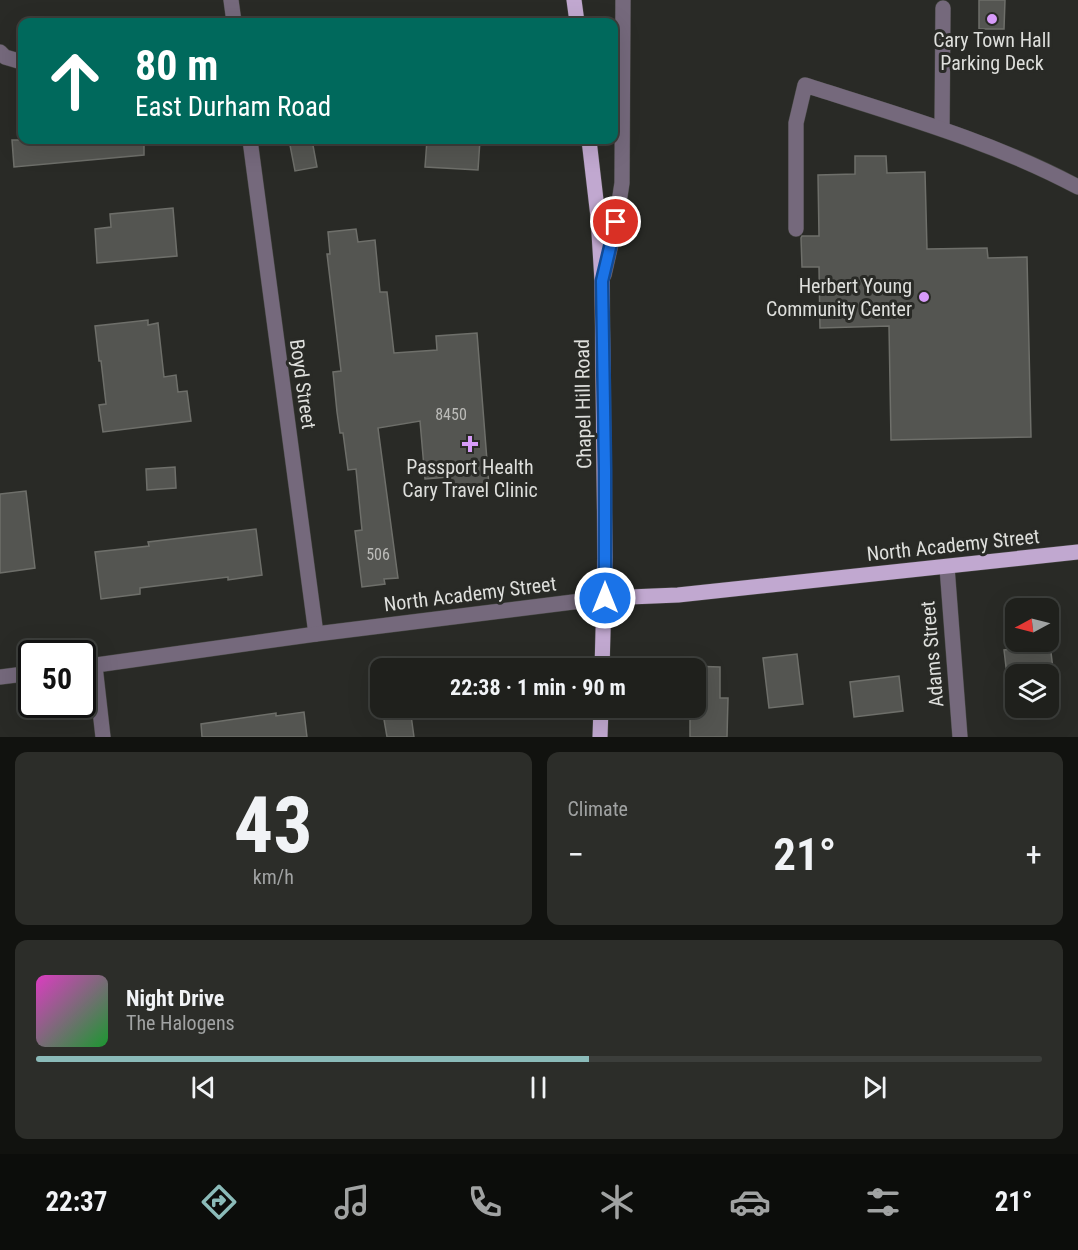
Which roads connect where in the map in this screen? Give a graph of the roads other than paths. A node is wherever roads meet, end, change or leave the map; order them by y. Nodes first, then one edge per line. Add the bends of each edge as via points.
1 (231, 0) edge
2 (574, 0) edge
3 (623, 0) edge
4 (943, 8) dead end
5 (233, 18) edge
6 (576, 18) edge
7 (0, 52) edge
8 (18, 61) edge
9 (942, 129) junction
10 (251, 144) edge
11 (589, 144) edge
12 (1078, 186) edge
13 (796, 229) dead end
14 (602, 281) junction
15 (1078, 552) edge
16 (947, 567) junction
17 (605, 598) junction
18 (316, 634) junction
19 (602, 658) edge
20 (96, 665) edge
21 (18, 675) edge
22 (0, 677) edge
23 (96, 702) edge
24 (601, 718) edge
25 (103, 737) edge
26 (600, 737) edge
27 (960, 737) edge

1 - 5 street
2 - 6 main road
3 - 14 street via 622,183
4 - 9 street
7 - 8 street
9 - 12 street
9 - 13 street via 805,85 796,123
10 - 18 street, Boyd Street
11 - 14 main road, Chapel Hill Road
14 - 17 main road, Chapel Hill Road
15 - 16 main road, North Academy Street
16 - 17 main road, North Academy Street via 678,595
16 - 27 street, Adams Street
17 - 18 street, North Academy Street
17 - 19 main road, Chapel Hill Road
18 - 20 street, North Academy Street
21 - 22 street
23 - 25 street
24 - 26 main road

